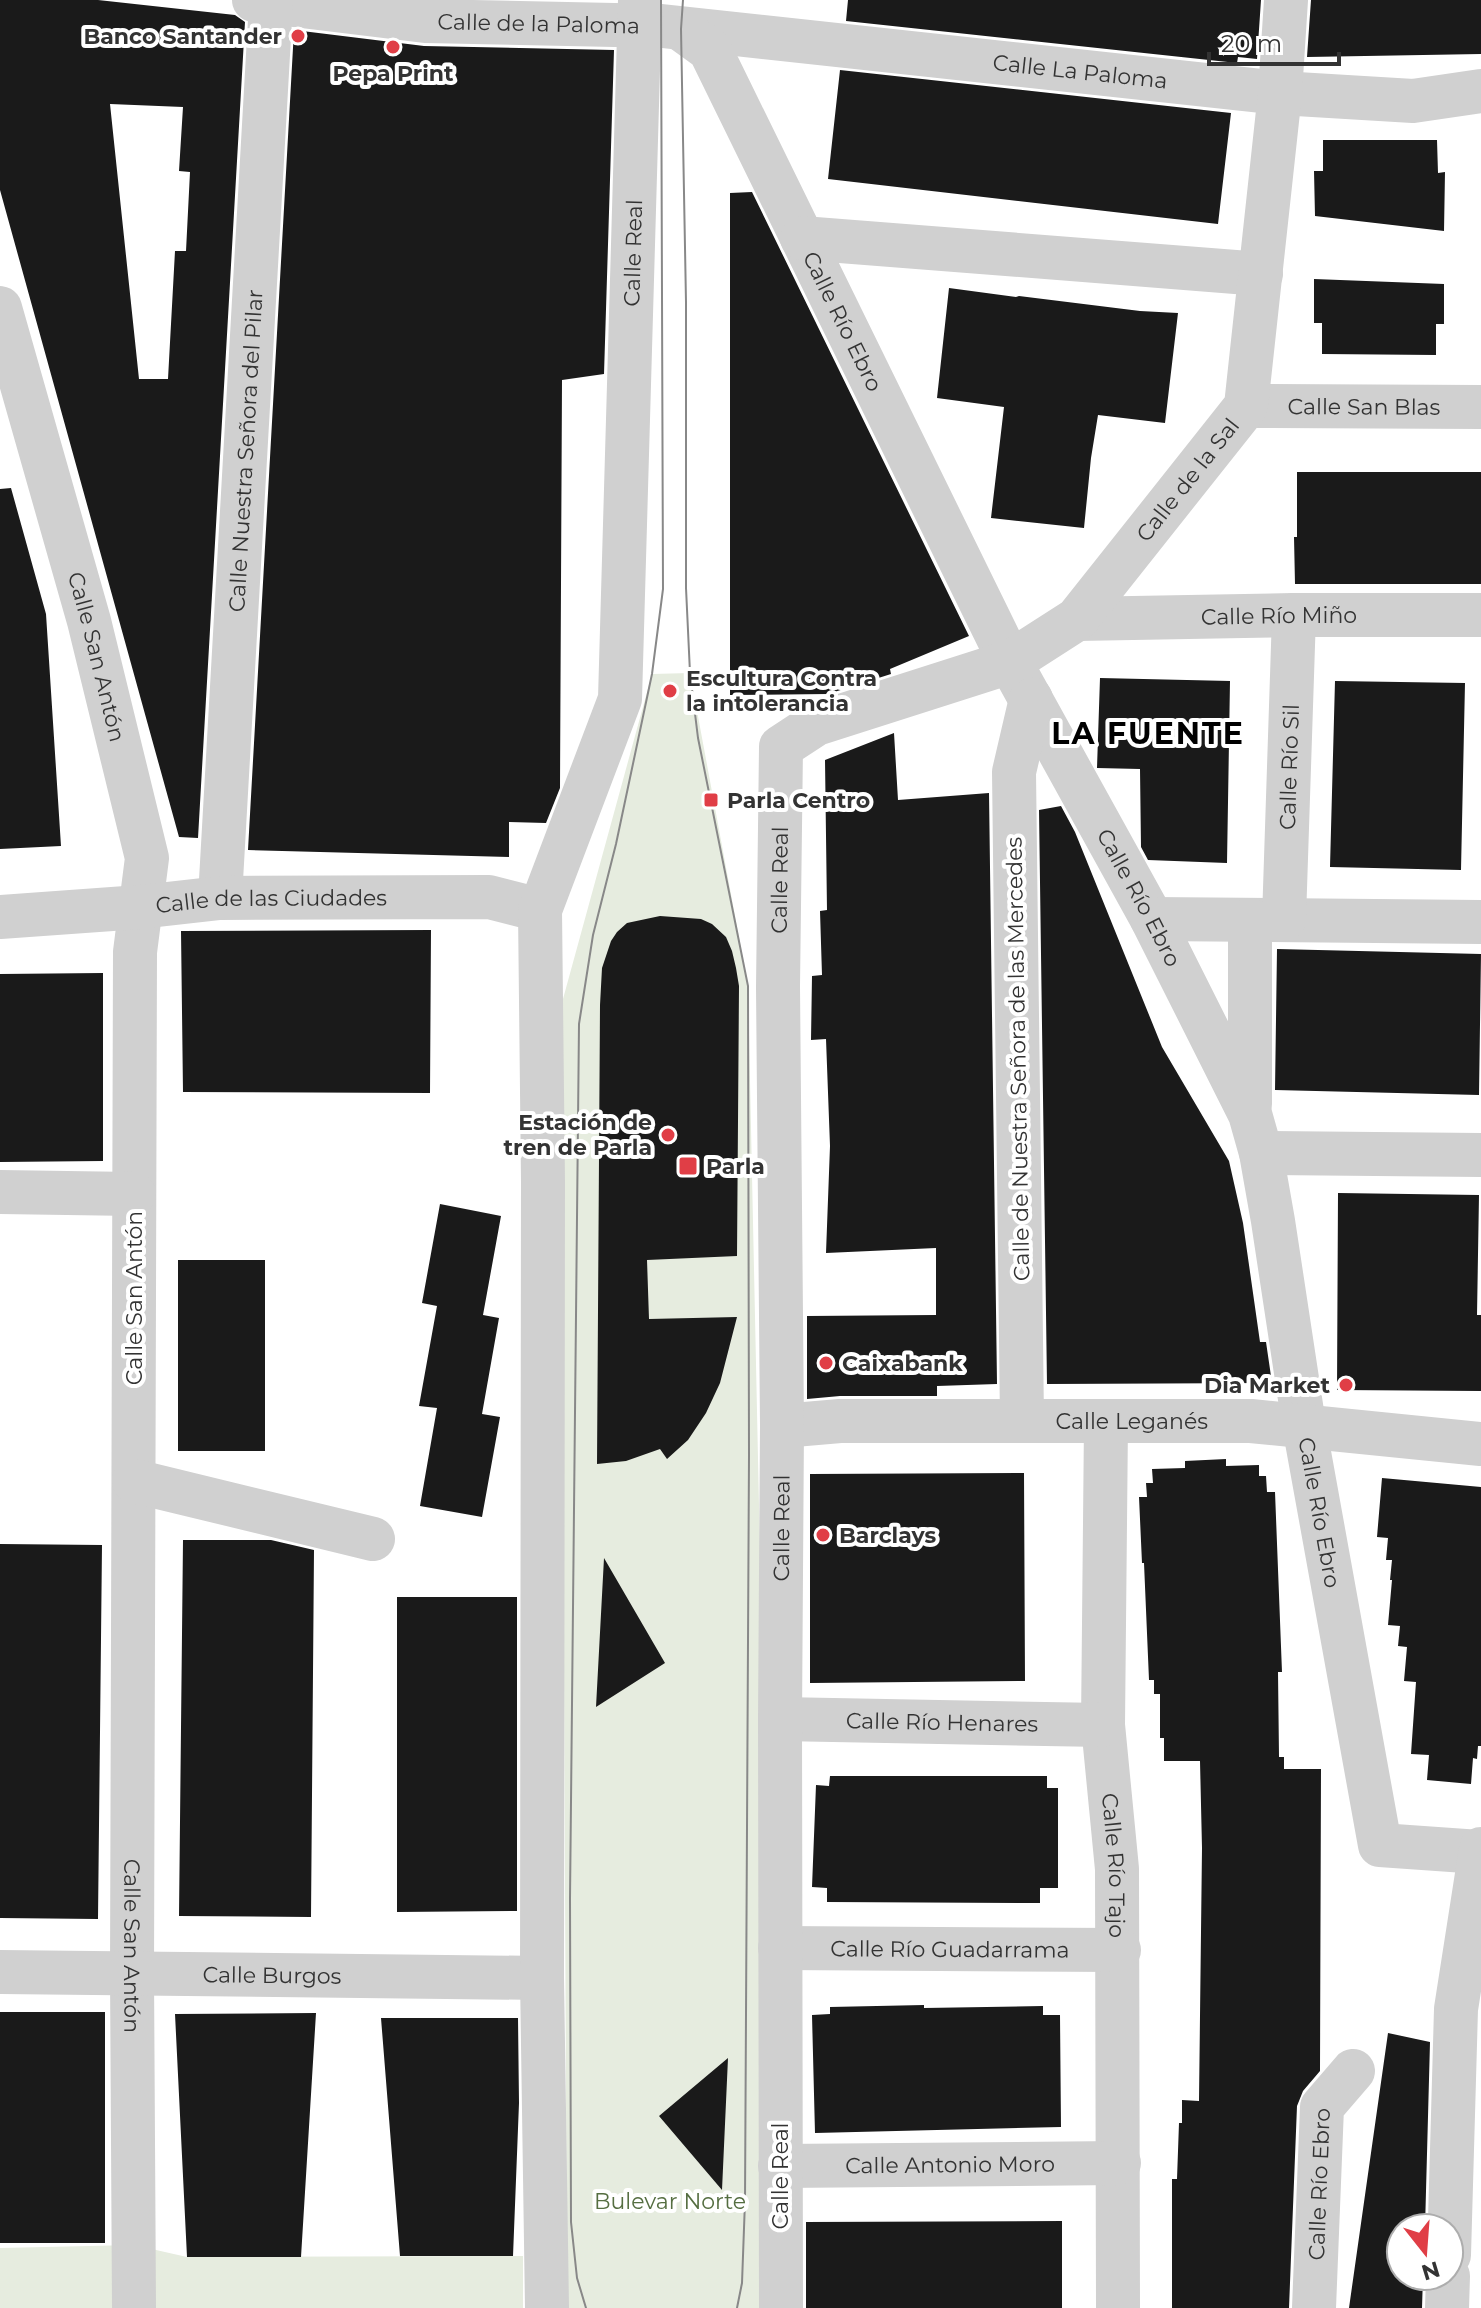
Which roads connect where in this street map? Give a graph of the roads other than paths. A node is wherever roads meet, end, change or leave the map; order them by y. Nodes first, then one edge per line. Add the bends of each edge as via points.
1 (1286, 0) edge
2 (262, 1) edge
3 (426, 10) edge
4 (653, 18) edge
5 (1481, 91) edge
6 (1280, 93) junction
7 (802, 238) junction
8 (1261, 274) junction
9 (0, 308) edge
10 (1246, 406) junction
11 (1481, 407) edge
12 (1294, 615) junction
13 (1481, 615) edge
14 (1077, 619) junction
15 (1021, 680) junction
16 (781, 747) joint
17 (220, 898) junction
18 (140, 907) junction
19 (540, 910) junction
20 (0, 917) edge
21 (1152, 919) junction
22 (1267, 920) junction
23 (1481, 922) edge
24 (1256, 1133) junction
25 (1481, 1155) edge
26 (0, 1192) edge
27 (134, 1194) junction
28 (1022, 1420) junction
29 (1106, 1422) junction
30 (1304, 1425) junction
31 (782, 1426) junction
32 (1481, 1444) edge
33 (134, 1481) junction
34 (373, 1539) dead end
35 (780, 1719) junction
36 (1103, 1725) junction
37 (1480, 1851) edge
38 (780, 1948) junction
39 (1119, 1950) junction
40 (0, 1972) edge
41 (132, 1974) junction
42 (542, 1978) junction
43 (1353, 2071) dead end
44 (1119, 2163) junction
45 (780, 2166) junction
46 (1450, 2212) edge
47 (134, 2308) edge
48 (547, 2308) edge
49 (781, 2308) edge
50 (1118, 2308) edge
51 (1314, 2308) edge

1 - 6 street, Calle de la Sal
2 - 3 street, Calle de la Paloma
2 - 17 street, Calle Nuestra Señora del Pilar
3 - 4 street, Calle de la Paloma
4 - 6 street, Calle La Paloma
4 - 7 street, Calle Río Ebro via 710,50
4 - 19 street, Calle Real via 620,699
5 - 6 street, Calle La Paloma via 1413,101
6 - 8 street, Calle de la Sal
7 - 8 street
7 - 15 street, Calle Río Ebro
8 - 10 street, Calle de la Sal
9 - 18 street, Calle San Antón via 89,621 147,858
10 - 11 street, Calle San Blas
10 - 14 street, Calle de la Sal
12 - 13 street, Calle Río Miño
12 - 14 street, Calle Río Miño
12 - 22 street, Calle Río Sil
14 - 15 street, Calle de la Sal
15 - 16 street, Calle de la Sal via 816,724
15 - 21 street, Calle Río Ebro
15 - 28 street, Calle de Nuestra Señora de las Mercedes via 1014,772
16 - 31 street, Calle Real
17 - 18 street, Calle de las Ciudades
17 - 19 street, Calle de las Ciudades via 489,897
18 - 20 street, Calle de las Ciudades
18 - 27 street, Calle San Antón via 135,952
19 - 42 street
21 - 22 street
21 - 24 street, Calle Río Ebro
22 - 23 street
22 - 24 street, Calle Río Sil
24 - 25 street
24 - 30 street, Calle Río Ebro
26 - 27 street
27 - 33 street, Calle San Antón
28 - 29 street, Calle Leganés
28 - 31 street, Calle Leganés
29 - 30 street, Calle Leganés
29 - 36 street, Calle Río Tajo
30 - 32 street, Calle Leganés
30 - 37 street, Calle Río Ebro via 1380,1845
31 - 35 street, Calle Real
33 - 34 street
33 - 41 street, Calle San Antón
35 - 36 street, Calle Río Henares
35 - 38 street, Calle Real
36 - 39 street, Calle Río Tajo
37 - 46 street via 1456,2009
38 - 39 street, Calle Río Guadarrama
38 - 45 street, Calle Real
39 - 44 street, Calle Río Tajo
40 - 41 street, Calle Burgos
41 - 42 street, Calle Burgos
41 - 47 street, Calle San Antón
42 - 48 street
43 - 51 street, Calle Río Ebro via 1322,2107
44 - 45 street, Calle Antonio Moro
44 - 50 street, Calle Río Tajo
45 - 49 street, Calle Real

